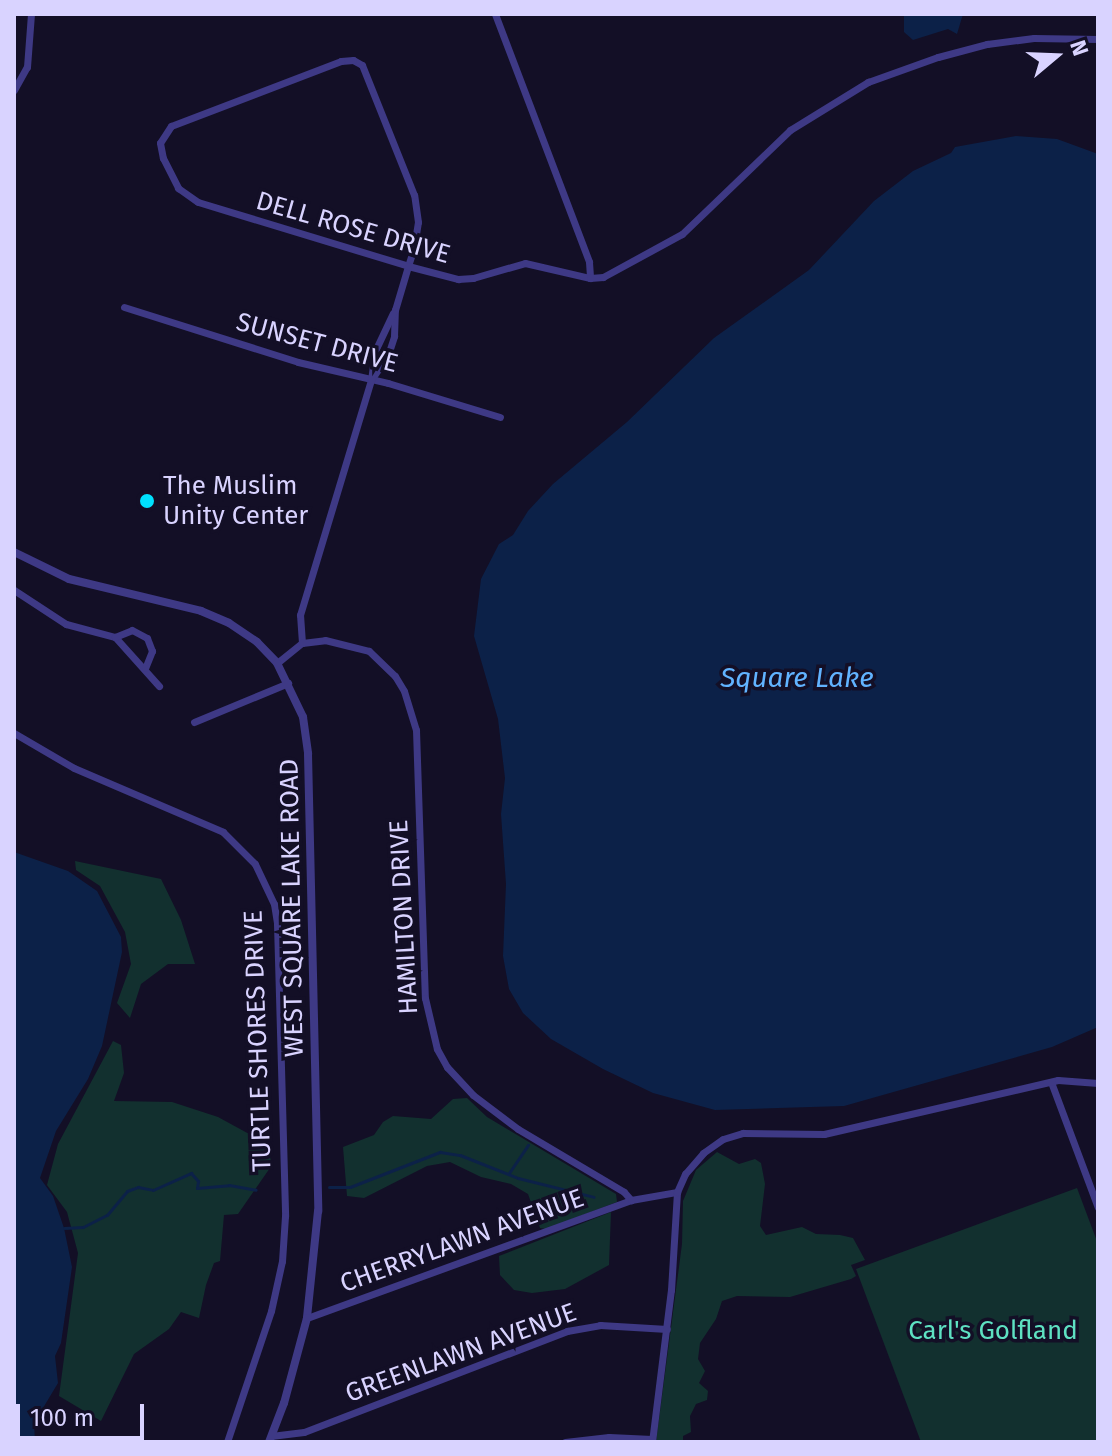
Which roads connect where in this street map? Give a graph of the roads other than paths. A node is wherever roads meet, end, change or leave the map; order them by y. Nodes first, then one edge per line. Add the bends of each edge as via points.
1 (31, 14) edge
2 (495, 14) edge
3 (1098, 39) edge
4 (14, 90) edge
5 (408, 266) junction
6 (590, 278) junction
7 (124, 307) dead end
8 (395, 310) junction
9 (371, 380) junction
10 (500, 417) dead end
11 (14, 552) edge
12 (14, 590) edge
13 (115, 637) junction
14 (302, 643) junction
15 (277, 663) junction
16 (145, 668) junction
17 (288, 683) junction
18 (159, 686) dead end
19 (194, 722) dead end
20 (14, 733) edge
21 (1051, 1082) junction
22 (1098, 1083) edge
23 (677, 1192) junction
24 (631, 1200) junction
25 (1098, 1208) edge
26 (307, 1318) junction
27 (667, 1329) junction
28 (270, 1439) edge
29 (652, 1440) edge
30 (227, 1442) edge
31 (565, 1442) edge

1 - 4 street via 27,67
2 - 6 street via 589,262
3 - 6 street via 987,44 868,82 790,130 670,243 610,275
5 - 5 street, DELL ROSE DRIVE via 198,202 173,182 161,149 163,133 341,61 358,61 366,69 414,195 418,222
5 - 6 street, DELL ROSE DRIVE via 466,279 525,263
5 - 8 street
7 - 9 street, SUNSET DRIVE
8 - 9 street via 380,333
8 - 9 street via 388,355
9 - 10 street, SUNSET DRIVE
9 - 14 street via 300,615
11 - 15 street, WEST SQUARE LAKE ROAD via 69,579 213,615 245,632
12 - 13 street via 66,624
13 - 16 street
13 - 16 street via 132,630 147,638 152,655
14 - 15 street
14 - 24 street, HAMILTON DRIVE via 325,640 369,651 395,676 411,709 418,746 425,998 431,1031 447,1067 518,1129
15 - 17 street, WEST SQUARE LAKE ROAD
16 - 18 street
17 - 19 street
17 - 26 street, WEST SQUARE LAKE ROAD via 303,717 308,754 318,1211
20 - 30 street, TURTLE SHORES DRIVE via 74,768 223,832 255,864 274,904 282,1261 271,1311
21 - 22 street
21 - 23 street via 824,1134 743,1133 723,1139 692,1163
21 - 25 street
23 - 24 street
23 - 27 street
24 - 26 street, CHERRYLAWN AVENUE
26 - 28 street, WEST SQUARE LAKE ROAD
27 - 28 street, GREENLAWN AVENUE via 600,1325 567,1331 304,1432
27 - 29 street
29 - 31 street via 598,1437

